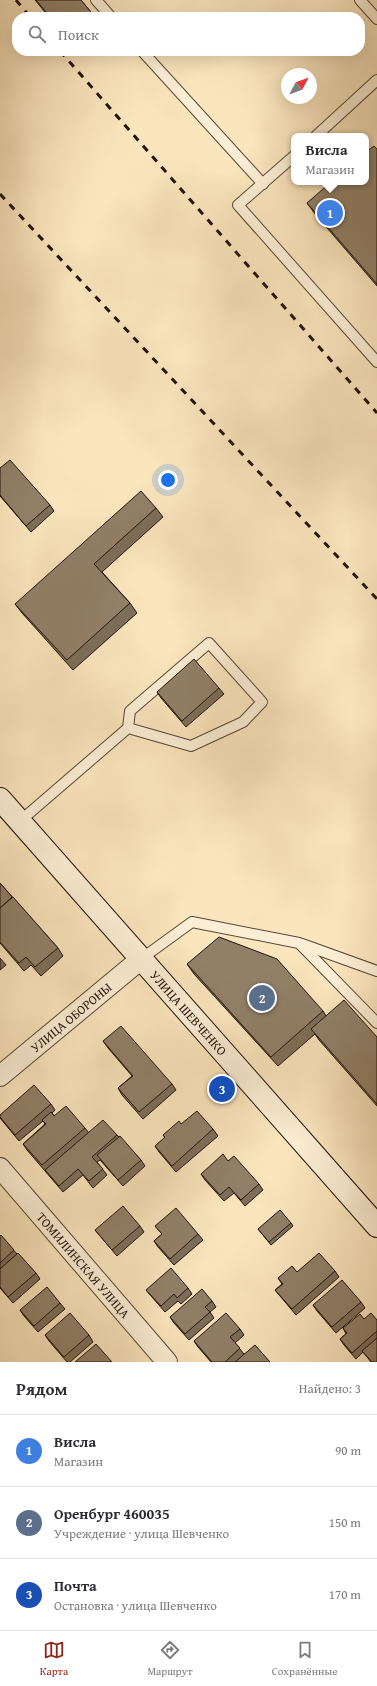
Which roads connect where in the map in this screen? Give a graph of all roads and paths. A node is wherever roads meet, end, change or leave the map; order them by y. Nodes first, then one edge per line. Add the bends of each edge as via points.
1 (96, 0) edge
2 (360, 0) edge
3 (107, 12) edge
4 (377, 19) edge
5 (147, 56) edge
6 (377, 80) edge
7 (319, 133) edge
8 (291, 159) edge
9 (263, 184) junction
10 (377, 362) edge
11 (128, 728) junction
12 (0, 800) edge
13 (19, 822) junction
14 (299, 943) junction
15 (141, 959) junction
16 (377, 970) edge
17 (377, 1023) edge
18 (0, 1076) edge
19 (0, 1168) edge
20 (377, 1226) edge
21 (167, 1362) edge

1 - 3 lane
2 - 4 lane
5 - 9 lane
6 - 7 lane
8 - 9 lane
9 - 10 lane via 238,205
11 - 11 lane via 130,711 209,643 262,702 243,722 191,746
11 - 13 lane
12 - 13 main road, УЛИЦА ШЕВЧЕНКО
13 - 15 main road, УЛИЦА ШЕВЧЕНКО
14 - 15 lane via 192,922
14 - 16 lane
14 - 17 lane
15 - 18 street, УЛИЦА ОБОРОНЫ
15 - 20 main road, УЛИЦА ШЕВЧЕНКО
19 - 21 street, ТОМИЛИНСКАЯ УЛИЦА

